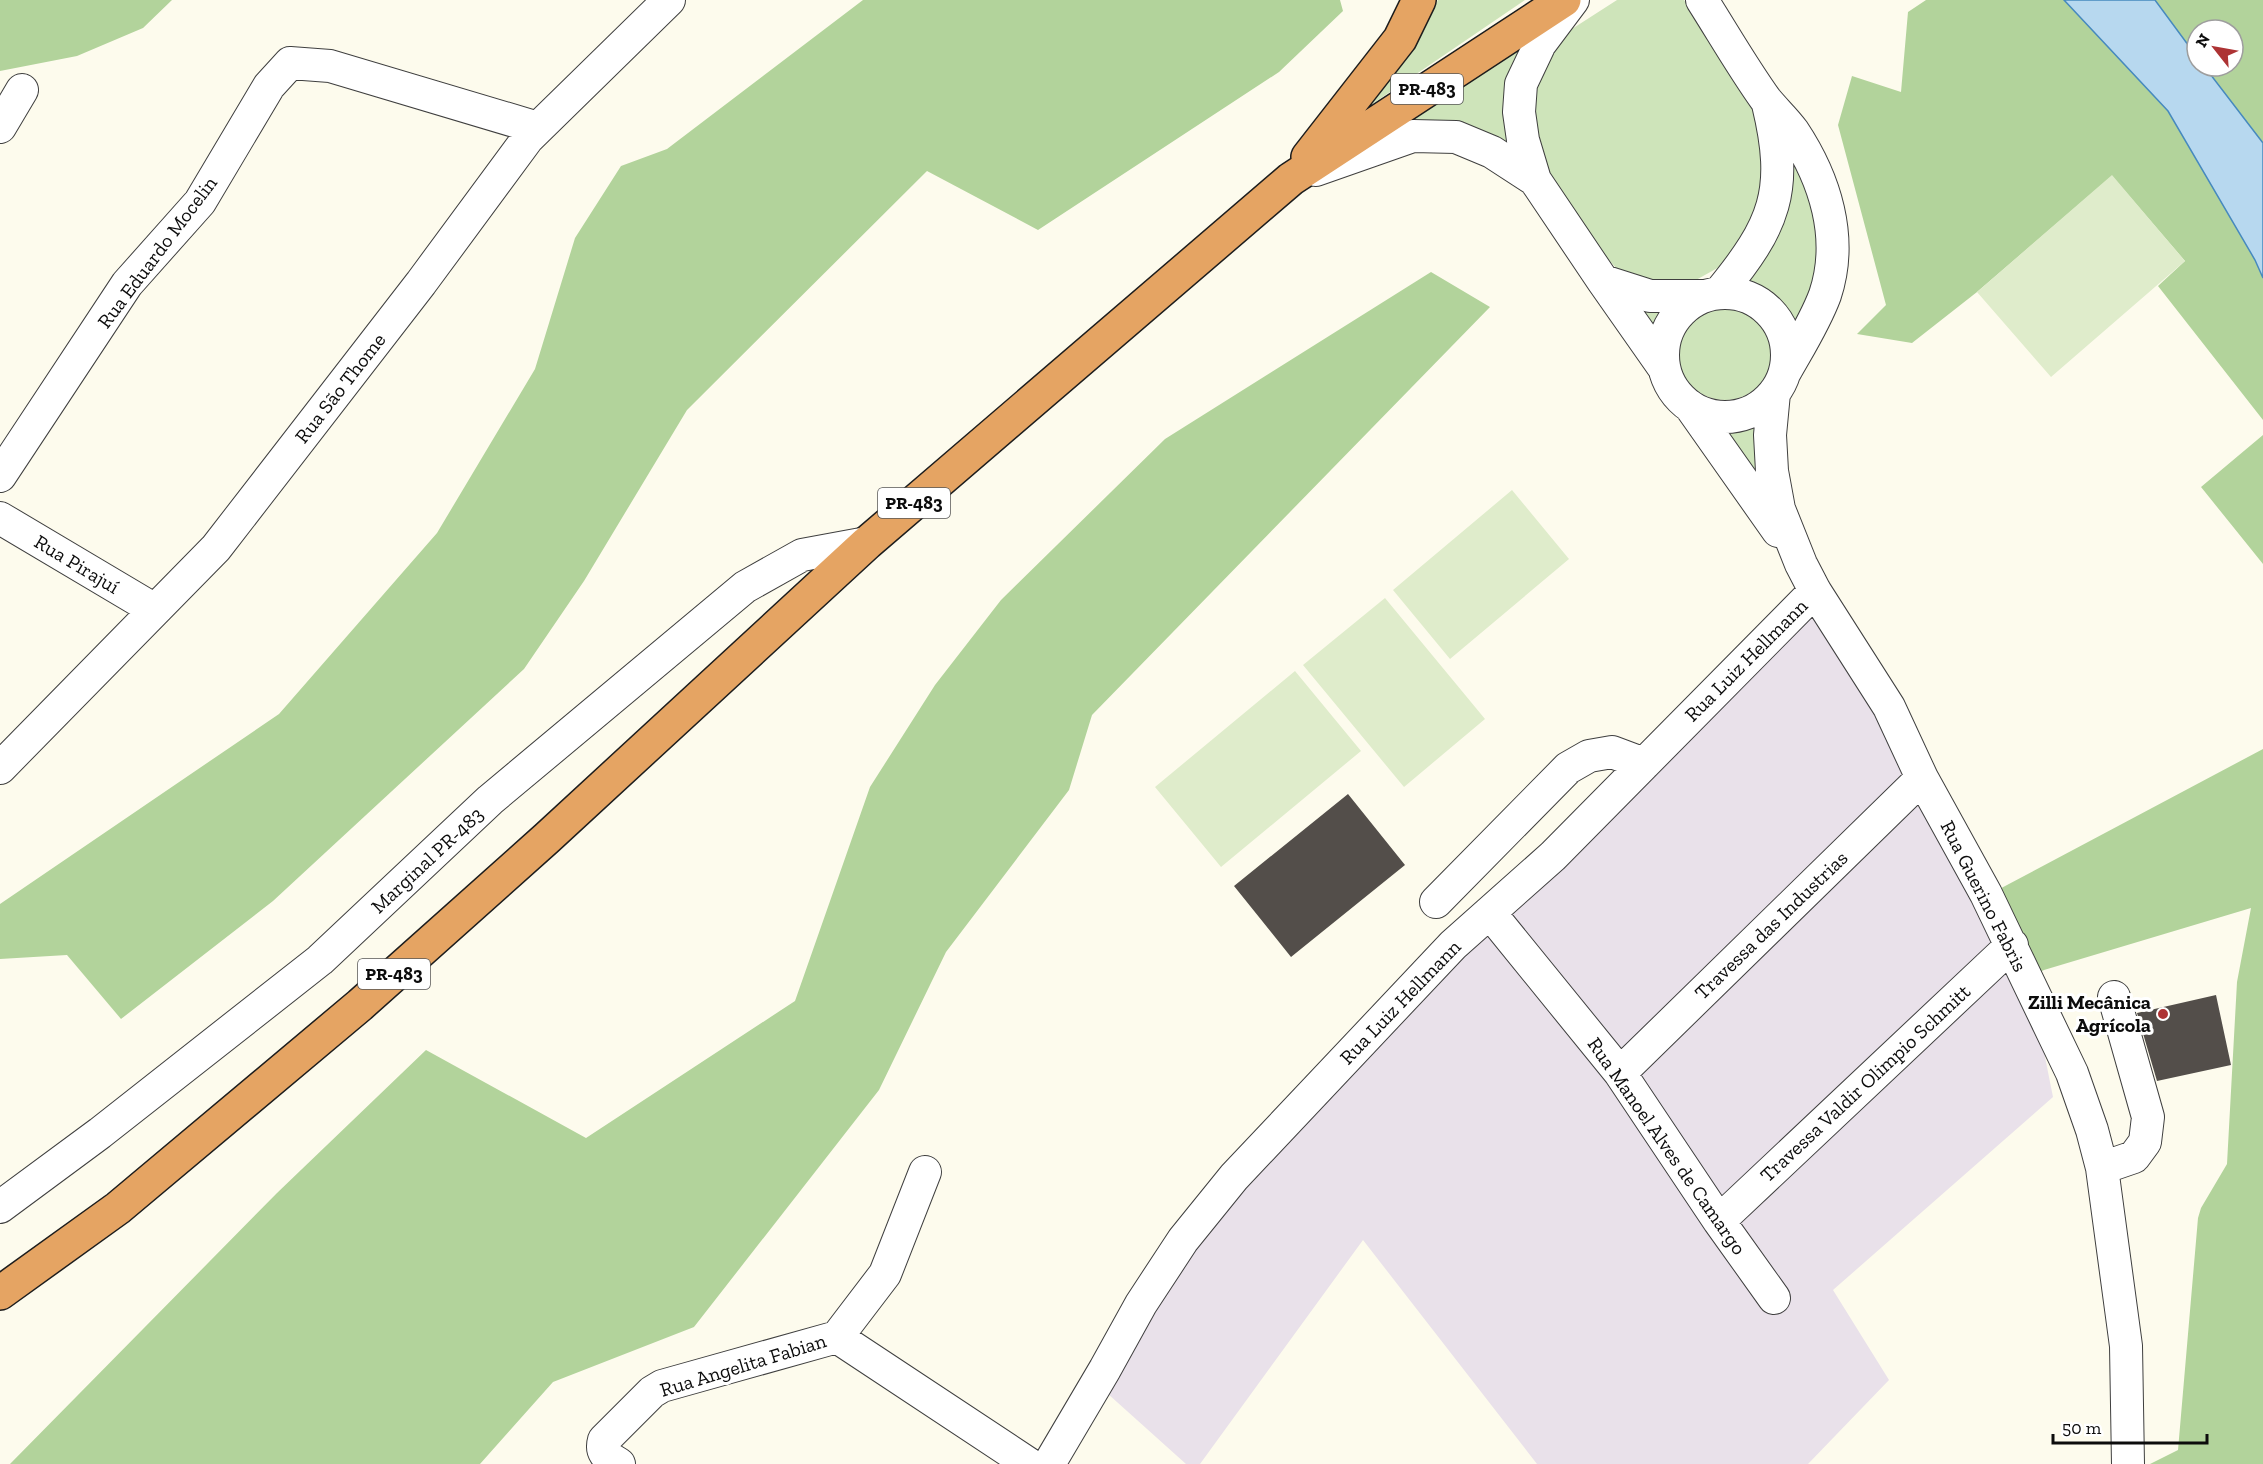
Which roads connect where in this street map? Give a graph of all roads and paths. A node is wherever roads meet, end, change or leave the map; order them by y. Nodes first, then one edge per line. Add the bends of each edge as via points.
1 (669, 0) edge
2 (1419, 0) edge
3 (1564, 0) edge
4 (1573, 0) edge
5 (1702, 0) edge
6 (22, 90) dead end
7 (1767, 100) junction
8 (0, 127) edge
9 (538, 128) junction
10 (1291, 178) junction
11 (1536, 180) junction
12 (1603, 281) junction
13 (1713, 294) junction
14 (1664, 368) junction
15 (1780, 382) junction
16 (1690, 406) junction
17 (0, 476) edge
18 (0, 518) edge
19 (867, 543) junction
20 (1808, 577) junction
21 (155, 610) junction
22 (1644, 764) junction
23 (0, 768) edge
24 (1922, 778) junction
25 (1436, 902) dead end
26 (1490, 913) junction
27 (2012, 945) junction
28 (2114, 997) dead end
29 (1620, 1072) junction
30 (2102, 1168) junction
31 (925, 1172) dead end
32 (0, 1207) edge
33 (1719, 1221) junction
34 (0, 1293) edge
35 (1774, 1298) dead end
36 (837, 1337) junction
37 (612, 1459) edge
38 (1029, 1464) edge
39 (1049, 1464) edge
40 (2128, 1464) edge

1 - 9 street, Rua São Thome
2 - 10 highway via 1400,39
3 - 10 highway, PR-483
4 - 11 street via 1540,44 1521,84 1523,141
5 - 7 street
6 - 8 street
7 - 13 street via 1776,137 1775,200 1766,228 1747,260
7 - 15 street via 1792,129 1823,186 1833,255 1814,322
9 - 17 street, Rua Eduardo Mocelin via 330,66 290,63 269,86 200,202 128,284
9 - 21 street, Rua São Thome via 216,548
10 - 11 street via 1413,136 1456,137 1492,152
10 - 19 highway, PR-483
11 - 12 street
12 - 13 street via 1650,296
12 - 14 street
13 - 14 street via 1692,302 1671,324 1665,338
13 - 15 street via 1750,297 1773,315 1786,342 1788,357
14 - 16 street via 1678,396
15 - 16 street via 1763,404 1735,416 1719,417
15 - 20 street via 1770,435 1772,471 1779,509
16 - 20 street
18 - 21 street, Rua Pirajuí
19 - 32 street, Marginal PR-483 via 802,555 745,587 490,800 320,960
19 - 34 highway, PR-483 via 360,1005 118,1208
20 - 22 street, Rua Luiz Hellmann
20 - 24 street, Rua Guerino Fabris via 1889,707
21 - 23 street, Rua São Thome
22 - 25 street via 1612,752 1589,756 1568,768
22 - 26 street, Rua Luiz Hellmann
24 - 27 street, Rua Guerino Fabris
24 - 29 street, Travessa das Industrias
26 - 29 street, Rua Manoel Alves de Camargo
26 - 39 street, Rua Luiz Hellmann via 1453,945 1282,1125 1183,1240 1141,1304
27 - 30 street, Rua Guerino Fabris via 2072,1074
27 - 33 street, Travessa Valdir Olimpio Schmitt
28 - 30 street via 2148,1117 2145,1142 2134,1157
29 - 33 street, Rua Manoel Alves de Camargo
30 - 40 street, Rua Guerino Fabris via 2126,1346
31 - 36 street, Rua Angelita Fabian via 885,1274
33 - 35 street, Rua Manoel Alves de Camargo
36 - 37 street, Rua Angelita Fabian via 662,1386 604,1440 602,1448
36 - 38 street

